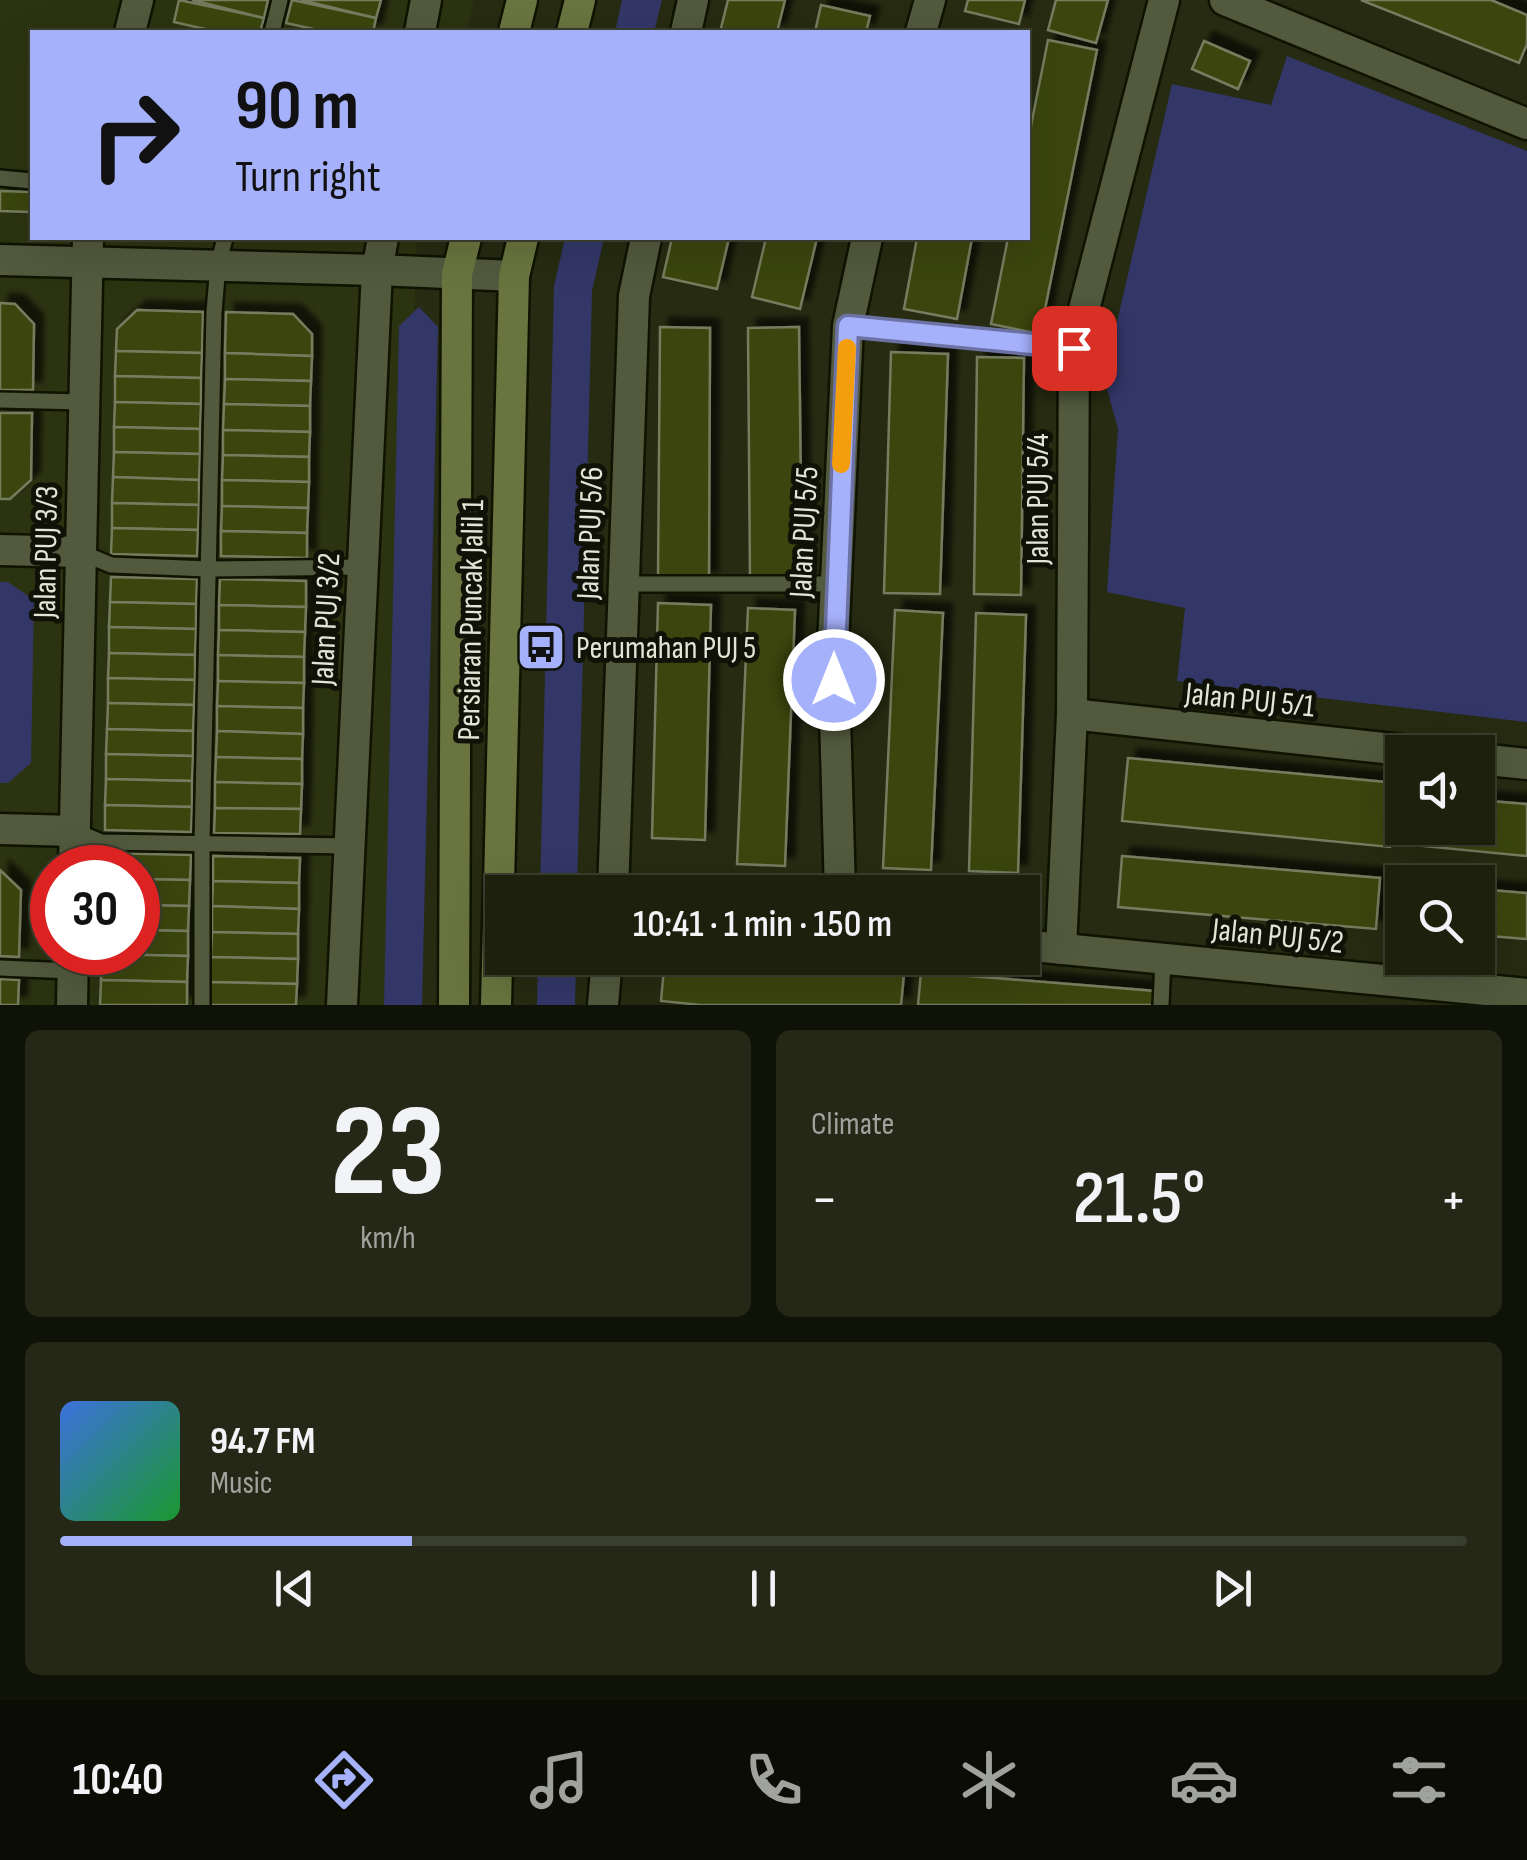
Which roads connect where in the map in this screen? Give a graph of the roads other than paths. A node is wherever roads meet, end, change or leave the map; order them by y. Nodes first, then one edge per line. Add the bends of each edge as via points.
1 (138, 0) edge
2 (280, 0) edge
3 (426, 0) edge
4 (522, 0) edge
5 (580, 0) edge
6 (693, 0) edge
7 (930, 0) edge
8 (1164, 0) edge
9 (1225, 0) edge
10 (130, 30) edge
11 (272, 30) edge
12 (420, 30) edge
13 (514, 30) edge
14 (572, 30) edge
15 (686, 30) edge
16 (922, 30) edge
17 (1527, 124) edge
18 (0, 178) edge
19 (30, 181) edge
20 (382, 240) edge
21 (466, 240) edge
22 (523, 240) edge
23 (646, 240) edge
24 (866, 240) edge
25 (87, 250) edge
26 (221, 251) edge
27 (0, 260) edge
28 (377, 270) junction
29 (457, 274) junction
30 (514, 276) junction
31 (848, 326) junction
32 (1074, 348) junction
33 (0, 400) edge
34 (83, 402) junction
35 (0, 550) edge
36 (80, 552) junction
37 (362, 568) junction
38 (208, 569) junction
39 (622, 584) junction
40 (835, 584) junction
41 (1072, 714) junction
42 (1385, 748) edge
43 (1495, 761) edge
44 (1527, 764) edge
45 (0, 829) edge
46 (75, 831) junction
47 (202, 843) junction
48 (75, 845) edge
49 (350, 846) junction
50 (613, 875) edge
51 (839, 875) edge
52 (1040, 947) edge
53 (1061, 949) junction
54 (1163, 958) junction
55 (30, 966) edge
56 (0, 968) edge
57 (72, 975) edge
58 (606, 975) edge
59 (1527, 994) edge
60 (72, 1005) edge
61 (202, 1005) edge
62 (342, 1005) edge
63 (454, 1005) edge
64 (496, 1005) edge
65 (603, 1005) edge
66 (1161, 1005) edge

1 - 10 street
2 - 11 lane
3 - 12 street
4 - 13 main road
5 - 14 main road
6 - 15 street
7 - 16 street
8 - 32 street, Jalan PUJ 5/4
9 - 17 street
18 - 19 lane
20 - 28 street, Jalan PUJ 3/2
21 - 29 main road, Persiaran Puncak Jalil 1
22 - 30 main road, Persiaran Puncak Jalil 1
23 - 39 street, Jalan PUJ 5/6 via 634,296
24 - 31 street, Jalan PUJ 5/5
25 - 26 street
25 - 27 street
25 - 34 street, Jalan PUJ 3/3
26 - 28 street
26 - 38 lane
28 - 29 street
28 - 37 street, Jalan PUJ 3/2
29 - 30 street
29 - 63 main road, Persiaran Puncak Jalil 1
30 - 64 main road, Persiaran Puncak Jalil 1
31 - 32 lane
31 - 40 street, Jalan PUJ 5/5
32 - 41 street, Jalan PUJ 5/4
33 - 34 lane
34 - 36 street, Jalan PUJ 3/3
35 - 36 street
36 - 38 lane via 112,565
36 - 46 street, Jalan PUJ 3/3
37 - 38 lane
37 - 49 street, Jalan PUJ 3/2
38 - 47 lane
39 - 40 lane
39 - 50 street, Jalan PUJ 5/6
40 - 51 street, Jalan PUJ 5/5
41 - 42 street, Jalan PUJ 5/1
41 - 53 street, Jalan PUJ 5/4
43 - 44 street
45 - 46 street
46 - 47 lane via 101,842
46 - 48 street, Jalan PUJ 3/3
47 - 49 lane
47 - 61 lane
49 - 62 street, Jalan PUJ 3/2
52 - 53 street, Jalan PUJ 5/2
53 - 54 street, Jalan PUJ 5/2
54 - 59 street, Jalan PUJ 5/2
54 - 66 lane
55 - 56 lane
57 - 60 street
58 - 65 street

